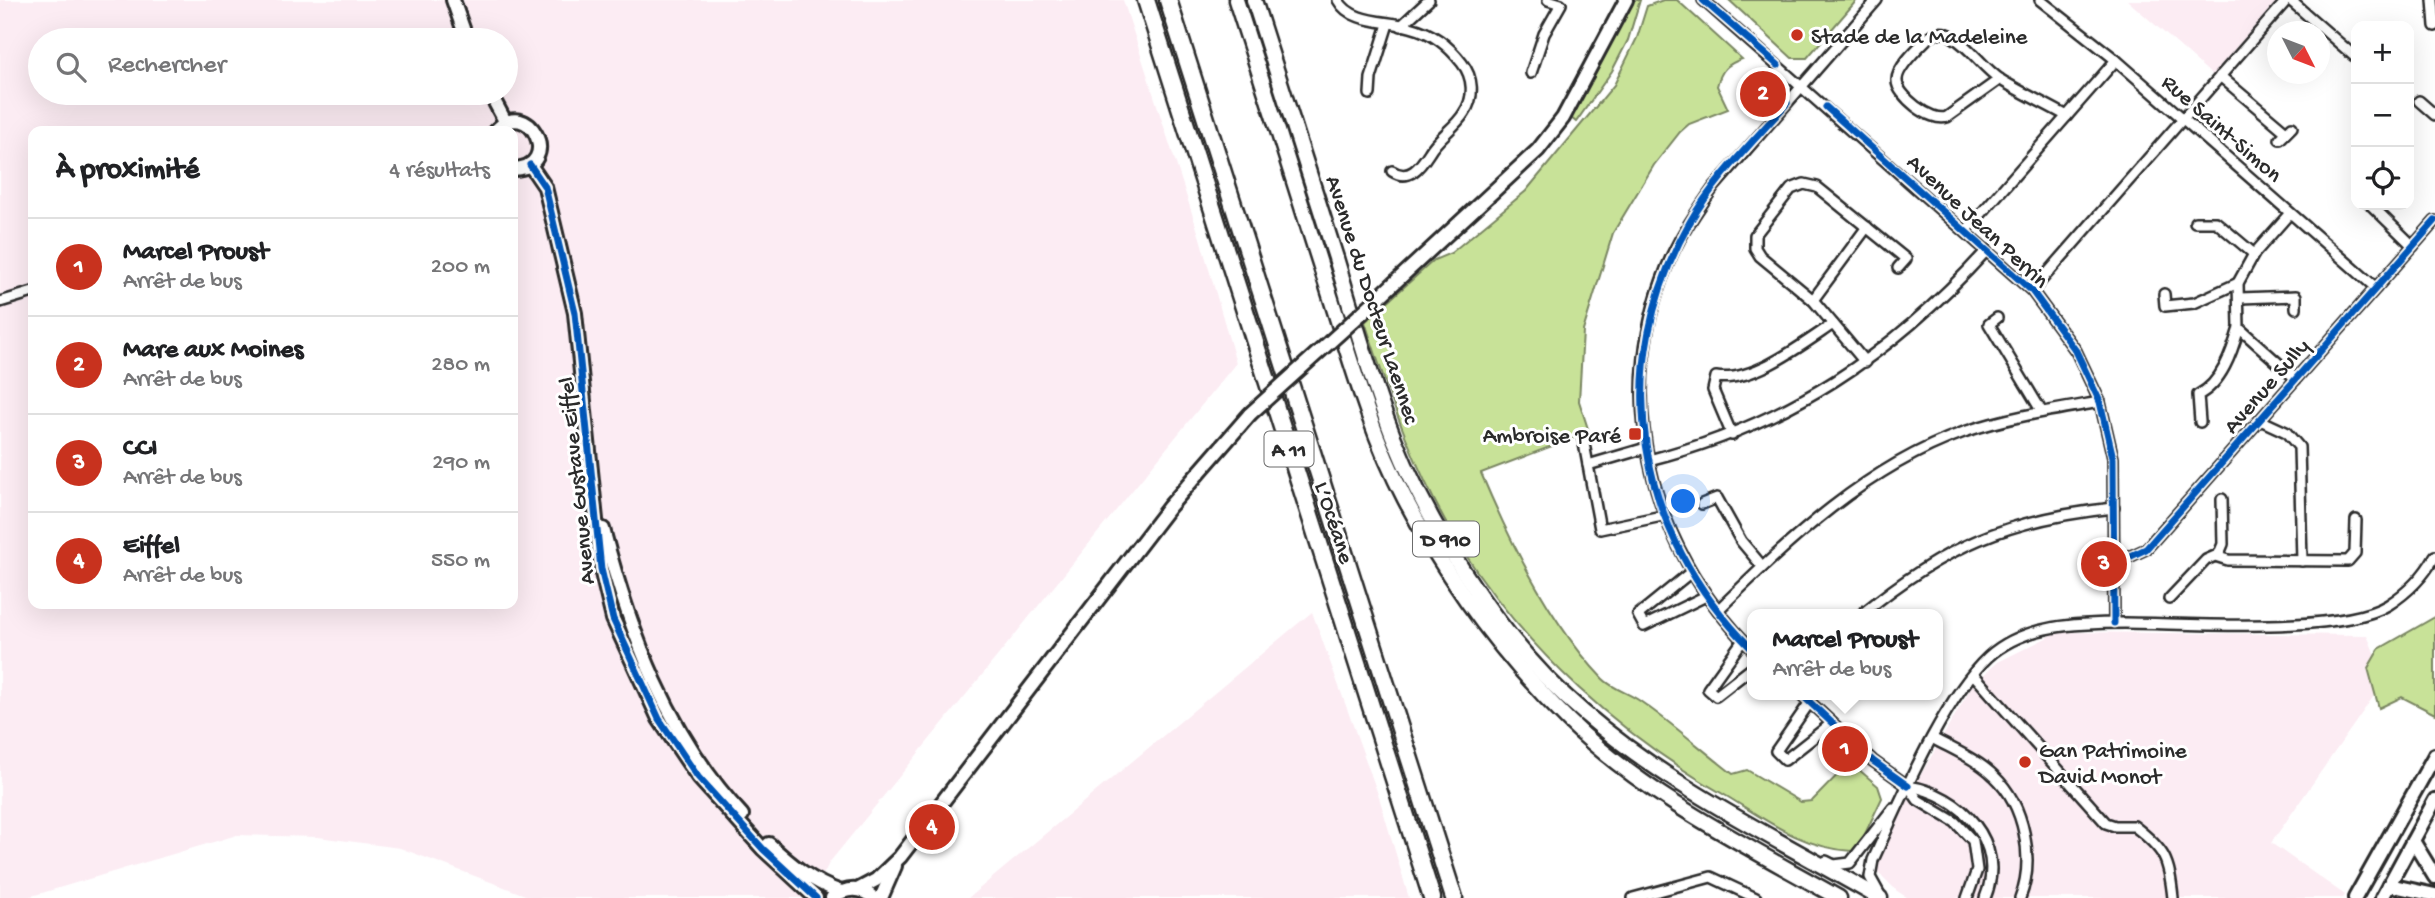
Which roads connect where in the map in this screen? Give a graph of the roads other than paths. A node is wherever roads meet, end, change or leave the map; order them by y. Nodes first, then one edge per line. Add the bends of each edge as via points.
1 (453, 0) edge
2 (1146, 0) edge
3 (1168, 0) edge
4 (1236, 0) edge
5 (1255, 0) edge
6 (1338, 0) edge
7 (1429, 0) edge
8 (1548, 0) edge
9 (1626, 0) edge
10 (1703, 0) edge
11 (1877, 0) edge
12 (2040, 0) edge
13 (2288, 0) edge
14 (2433, 0) edge
15 (1562, 2) edge
16 (1388, 24) junction
17 (1401, 26) junction
18 (2435, 26) edge
19 (463, 28) edge
20 (2351, 56) edge
21 (2116, 60) junction
22 (1531, 73) dead end
23 (2220, 76) junction
24 (2000, 79) junction
25 (1801, 85) junction
26 (1370, 93) dead end
27 (2419, 101) dead end
28 (494, 105) edge
29 (2435, 115) edge
30 (2067, 116) junction
31 (2184, 118) junction
32 (501, 126) edge
33 (514, 126) edge
34 (2286, 133) dead end
35 (530, 165) junction
36 (518, 168) edge
37 (1392, 171) dead end
38 (2376, 210) edge
39 (2290, 213) junction
40 (2435, 221) edge
41 (2194, 222) dead end
42 (1867, 227) junction
43 (1966, 232) junction
44 (2413, 246) junction
45 (1987, 250) junction
46 (2254, 254) junction
47 (1898, 268) dead end
48 (2238, 283) junction
49 (2376, 288) junction
50 (2032, 291) junction
51 (28, 294) edge
52 (2164, 294) dead end
53 (2240, 298) junction
54 (1813, 300) junction
55 (0, 302) edge
56 (2296, 308) dead end
57 (1997, 318) dead end
58 (1833, 324) junction
59 (2239, 328) junction
60 (1865, 362) junction
61 (2296, 379) junction
62 (2100, 402) junction
63 (2042, 412) junction
64 (2260, 420) junction
65 (2200, 422) dead end
66 (1732, 435) junction
67 (1583, 438) dead end
68 (1646, 448) junction
69 (1649, 460) junction
70 (1588, 465) junction
71 (593, 492) junction
72 (2222, 499) dead end
73 (1702, 503) dead end
74 (2114, 508) junction
75 (1662, 516) junction
76 (2356, 520) dead end
77 (2114, 556) junction
78 (2218, 556) junction
79 (2435, 556) edge
80 (2302, 561) junction
81 (1762, 566) junction
82 (1691, 572) junction
83 (1706, 596) junction
84 (2169, 599) dead end
85 (1868, 609) edge
86 (1718, 610) junction
87 (620, 617) dead end
88 (2114, 623) junction
89 (635, 638) junction
90 (1743, 640) junction
91 (1747, 644) edge
92 (1747, 672) edge
93 (1974, 675) junction
94 (1808, 700) edge
95 (1810, 702) junction
96 (1832, 723) junction
97 (1934, 739) junction
98 (2435, 755) edge
99 (1908, 786) junction
100 (2435, 800) edge
101 (1744, 820) junction
102 (2413, 841) junction
103 (900, 856) junction
104 (2435, 877) edge
105 (2389, 885) junction
106 (859, 889) junction
107 (836, 895) edge
108 (2435, 895) edge
109 (816, 898) edge
110 (874, 898) edge
111 (881, 898) edge
112 (1432, 898) edge
113 (1454, 898) edge
114 (1633, 898) edge
115 (1756, 898) edge
116 (1839, 898) edge
117 (1880, 898) edge
118 (1967, 898) edge
119 (1985, 898) edge
120 (2020, 898) edge
121 (2173, 898) edge
122 (2355, 898) edge
123 (2382, 898) edge

1 - 19 street
2 - 112 highway, L’Océane / A 11
3 - 113 highway, L’Océane / A 11
4 - 116 main road, Avenue du Docteur Laennec / D 910 via 1369,419 1404,497 1444,569 1505,652 1571,723 1691,813
5 - 101 main road, Avenue du Docteur Laennec / D 910 via 1383,409 1417,486 1457,559 1517,645 1581,711 1641,758
6 - 16 street via 1343,10
7 - 17 street
8 - 15 street
9 - 103 street, bridge via 1563,118 1538,150 1250,414 1168,506
10 - 25 street, Avenue Jean Perrin
11 - 25 street
12 - 21 street, Rue Saint-Simon
13 - 20 street
13 - 23 street
14 - 18 street
15 - 22 street via 1544,34
16 - 17 street
16 - 26 street
17 - 37 street via 1450,47 1470,72 1472,88 1464,113 1441,136 1423,164 1412,173
21 - 30 street
21 - 31 street, Rue Saint-Simon
23 - 31 street
23 - 34 street
24 - 24 street via 1952,36 1941,32 1931,35 1899,72 1896,82 1909,100 1939,120
24 - 30 street
25 - 43 street, Avenue Jean Perrin
25 - 68 street via 1714,187 1672,256 1646,341
27 - 29 street
28 - 32 street
30 - 43 street
31 - 39 street, Rue Saint-Simon
31 - 50 street
33 - 35 street via 528,125 538,136 539,152
35 - 36 street
35 - 71 street, Avenue Gustave Eiffel via 545,187 575,313
38 - 44 street
39 - 46 street
39 - 49 street, Rue Saint-Simon
40 - 44 street, Avenue Sully
41 - 46 street via 2216,222
42 - 47 street via 1906,259
42 - 54 street
42 - 54 street via 1817,187 1804,184 1791,189 1755,235 1760,256
43 - 45 street, Avenue Jean Perrin
44 - 49 street, Avenue Sully
45 - 50 street, Avenue Jean Perrin
45 - 60 street via 1925,314
46 - 48 street
48 - 52 street via 2194,303 2165,306
48 - 53 street
49 - 61 street, Avenue Sully
50 - 62 street, Avenue Jean Perrin via 2076,351
51 - 55 street
53 - 56 street via 2296,296
53 - 59 street
54 - 58 street
57 - 63 street via 1989,324
58 - 60 street
58 - 66 street via 1743,375 1731,380 1716,377 1713,390
59 - 61 street
59 - 65 street via 2220,374 2198,395
60 - 66 street via 1816,395
61 - 64 street, Avenue Sully
62 - 63 street
62 - 74 street, Avenue Jean Perrin via 2113,458
63 - 81 street via 1962,433 1890,466 1821,515
64 - 77 street, Avenue Sully via 2146,549 2131,556
64 - 80 street via 2286,432 2299,446
66 - 69 street
67 - 70 street
68 - 69 street
68 - 70 street
69 - 75 street
70 - 75 street via 1600,529
71 - 89 street, Avenue Gustave Eiffel
71 - 109 street, Avenue Gustave Eiffel via 601,569 613,619 659,719 698,777
72 - 78 street via 2223,544
73 - 81 street via 1717,498 1741,541
74 - 77 street, Avenue Jean Perrin
74 - 85 street via 2063,513 1982,537 1912,574
75 - 82 street
76 - 80 street via 2353,557 2342,562
77 - 88 street, Avenue Jean Perrin
78 - 80 street
78 - 84 street via 2206,560
79 - 88 street via 2424,575 2386,606 2333,623
81 - 86 street
82 - 83 street
82 - 83 street via 1638,615 1644,625
83 - 86 street
86 - 90 street
87 - 89 street
88 - 93 street via 2059,625 1989,656
89 - 107 street, Avenue Gustave Eiffel via 659,691 708,774 772,846
90 - 91 street
90 - 92 street via 1708,689 1716,696
93 - 97 street
93 - 121 street via 2106,823 2134,825 2157,844 2169,864
94 - 95 street
95 - 96 street
95 - 96 street via 1776,751 1785,760
96 - 99 street
97 - 99 street
97 - 120 street via 1995,776 2011,800 2024,831 2027,857 2026,884
98 - 122 street
99 - 101 street via 1850,863 1835,865
99 - 117 street via 1873,860 1871,877
99 - 118 street via 1918,800 1955,822 1973,841 1977,870
99 - 119 street via 1925,789 1971,817 1989,845 1992,874
100 - 102 street
101 - 117 main road, Avenue du Docteur Laennec / D 910
102 - 104 street
102 - 105 street
103 - 106 street via 876,880
103 - 111 street
105 - 108 street
105 - 123 street
106 - 107 street
106 - 110 street
114 - 115 street via 1711,877

